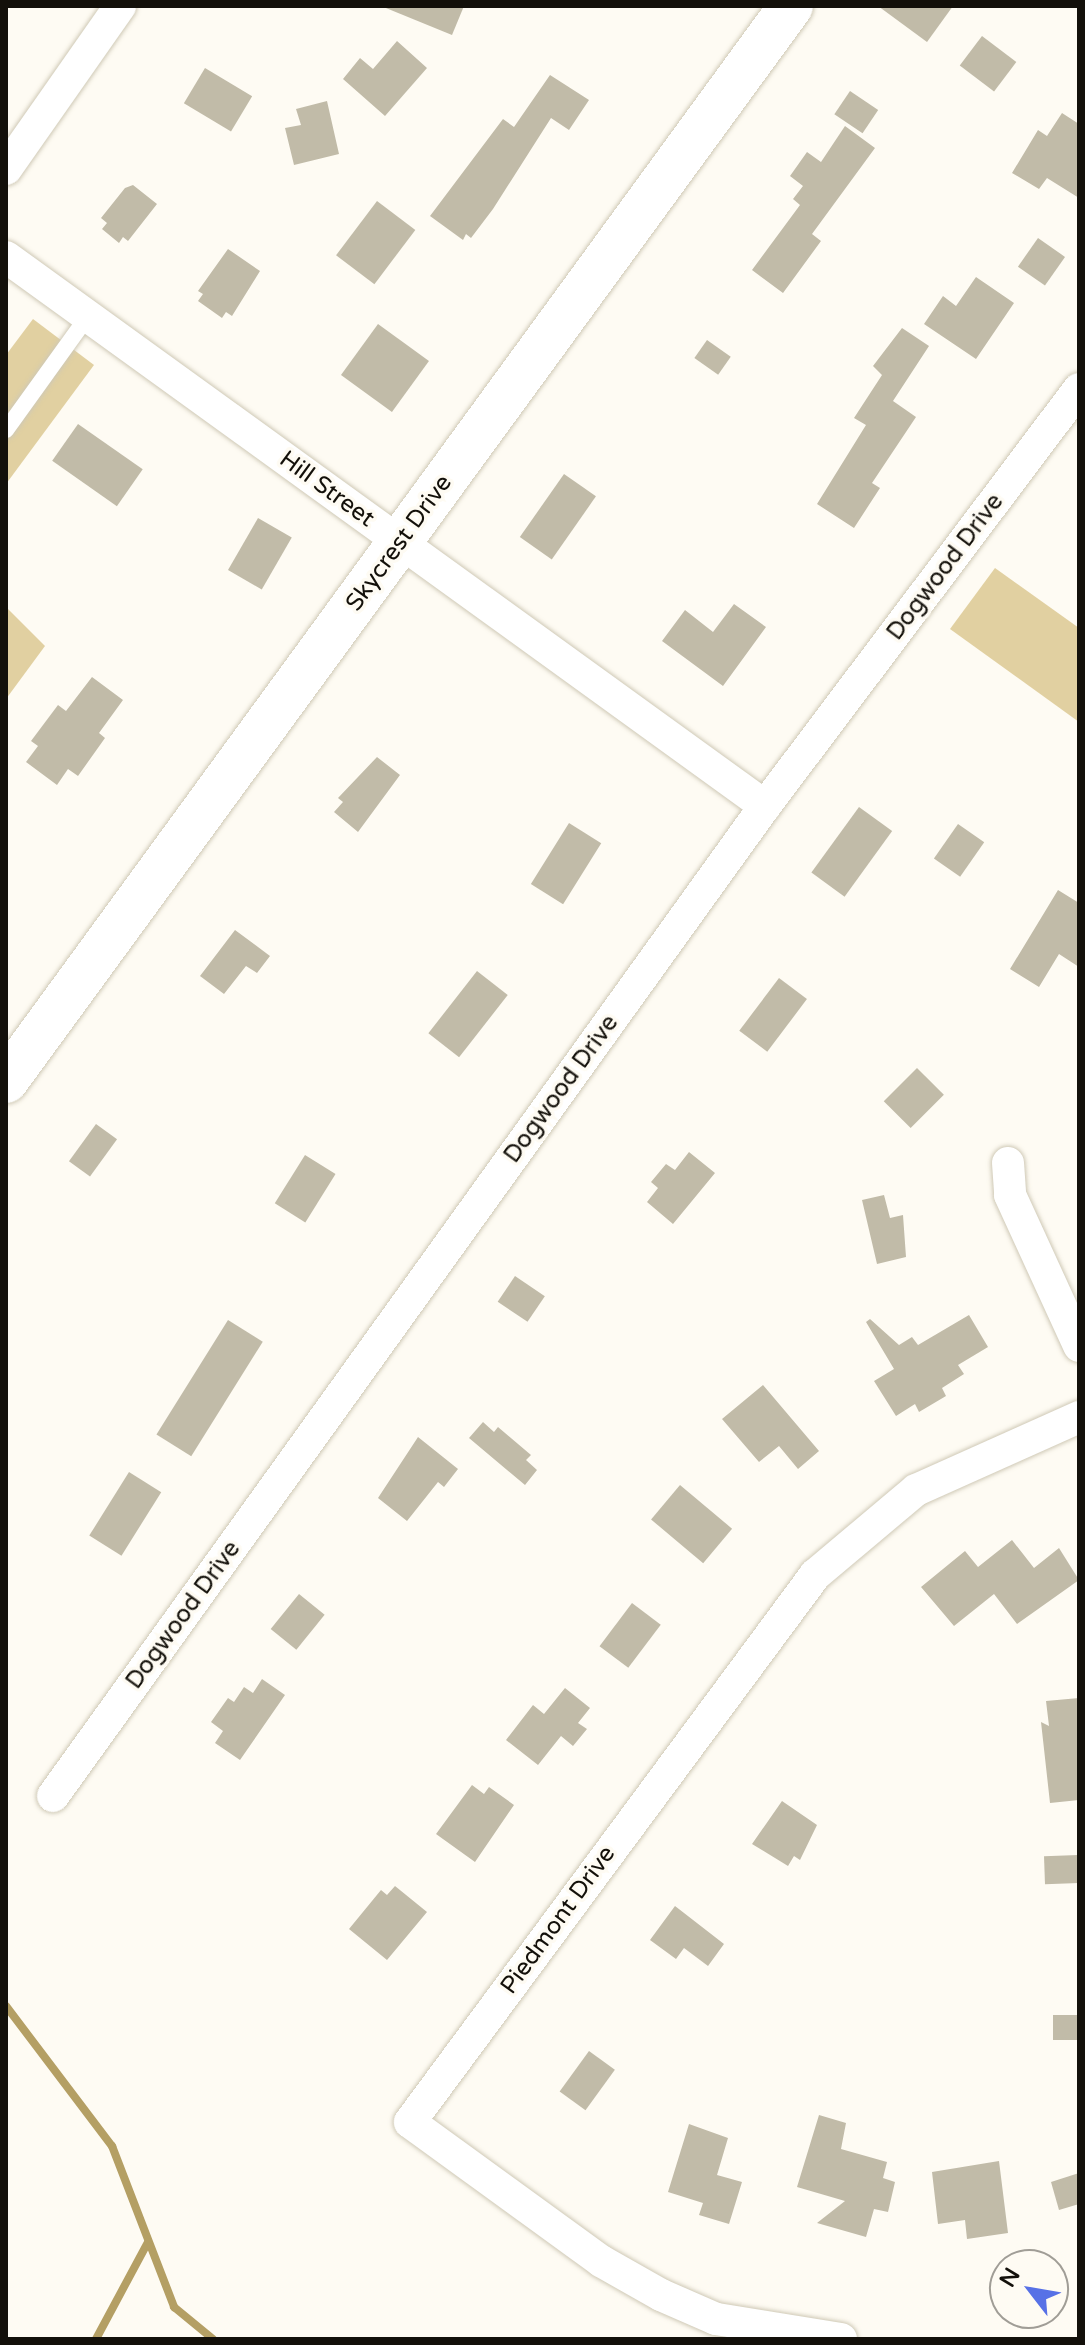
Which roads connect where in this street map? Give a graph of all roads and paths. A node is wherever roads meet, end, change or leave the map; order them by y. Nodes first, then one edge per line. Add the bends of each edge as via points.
1 (120, 6) edge
2 (791, 6) edge
3 (6, 169) edge
4 (6, 257) edge
5 (88, 316) junction
6 (1079, 389) edge
7 (6, 430) edge
8 (400, 542) junction
9 (765, 806) junction
10 (6, 1081) edge
11 (1008, 1163) dead end
12 (1079, 1346) edge
13 (1079, 1417) edge
14 (53, 1796) dead end
15 (841, 2339) edge

1 - 3 street
2 - 8 main road, Skycrest Drive
4 - 5 street, Hill Street
5 - 7 lane
5 - 8 street, Hill Street
6 - 9 street, Dogwood Drive
8 - 9 street, Hill Street
8 - 10 main road, Skycrest Drive
9 - 14 street, Dogwood Drive
11 - 12 street via 1010,1195
13 - 15 street, Piedmont Drive via 916,1490 815,1575 410,2122 601,2261 661,2295 716,2319

